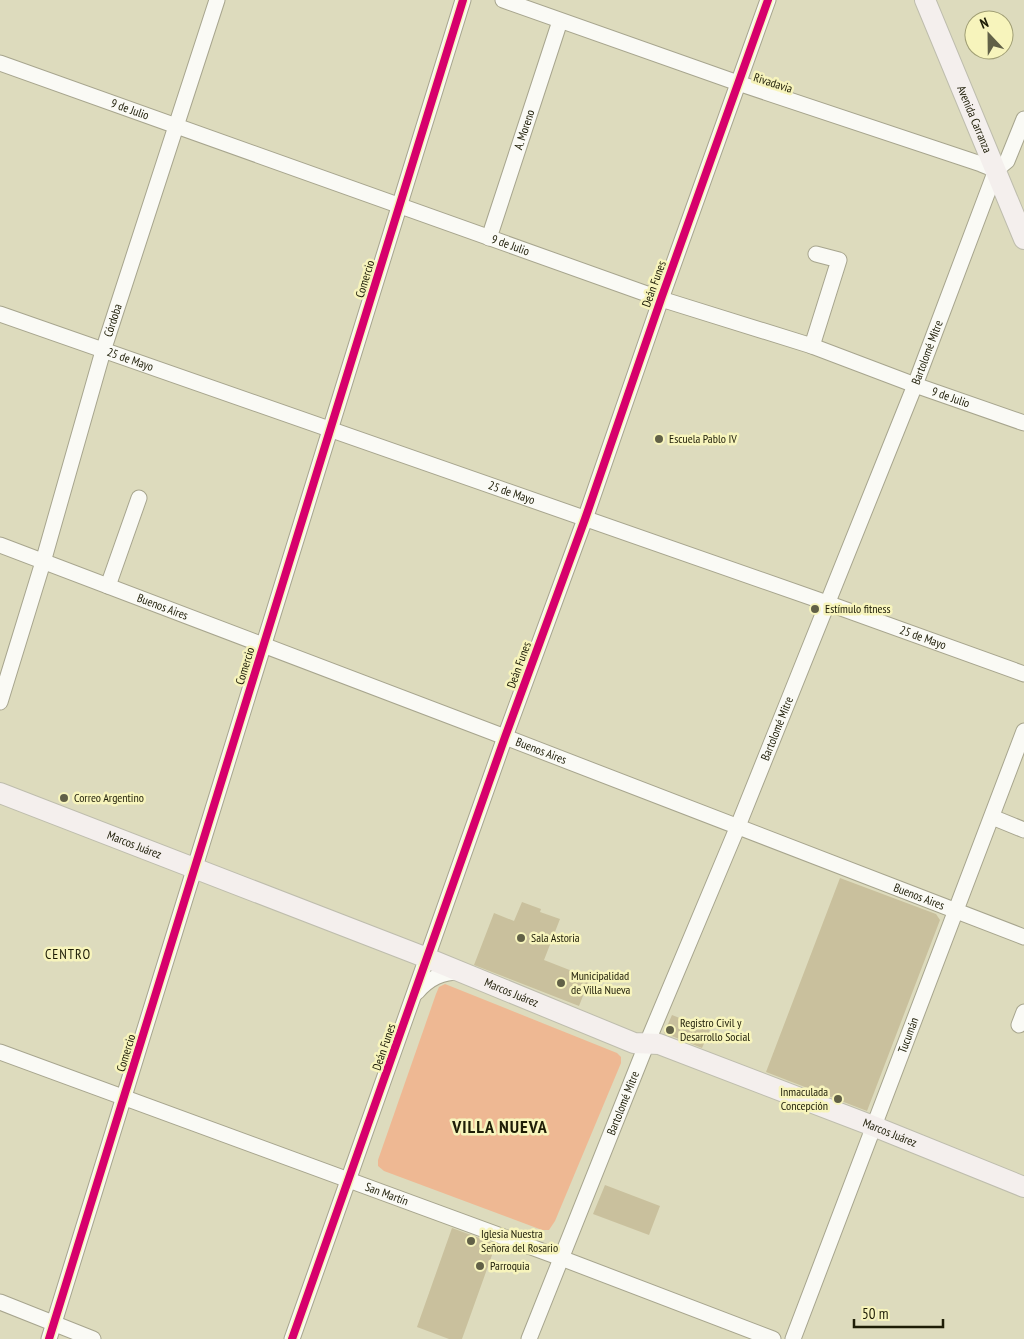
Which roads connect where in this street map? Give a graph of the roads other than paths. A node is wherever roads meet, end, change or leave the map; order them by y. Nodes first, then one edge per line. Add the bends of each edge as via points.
1 (217, 0) edge
2 (463, 0) edge
3 (503, 0) edge
4 (768, 0) edge
5 (925, 0) edge
6 (940, 0) edge
7 (560, 21) junction
8 (0, 64) edge
9 (738, 83) junction
10 (1024, 119) edge
11 (176, 126) junction
12 (1002, 166) junction
13 (1024, 202) edge
14 (399, 206) junction
15 (489, 238) junction
16 (1024, 239) edge
17 (816, 254) dead end
18 (660, 299) junction
19 (0, 314) edge
20 (812, 346) junction
21 (103, 351) junction
22 (915, 385) junction
23 (1024, 423) edge
24 (330, 430) junction
25 (139, 498) dead end
26 (584, 519) junction
27 (0, 545) edge
28 (43, 562) junction
29 (108, 586) junction
30 (827, 603) junction
31 (264, 646) junction
32 (1024, 674) edge
33 (0, 702) edge
34 (1024, 731) edge
35 (505, 736) junction
36 (0, 793) edge
37 (992, 818) junction
38 (738, 826) junction
39 (1024, 830) edge
40 (195, 867) junction
41 (956, 910) junction
42 (1024, 936) edge
43 (427, 958) junction
44 (464, 973) junction
45 (414, 996) junction
46 (647, 1044) junction
47 (0, 1052) edge
48 (124, 1098) junction
49 (873, 1126) junction
50 (349, 1180) junction
51 (1024, 1187) edge
52 (561, 1258) junction
53 (0, 1302) edge
54 (54, 1323) junction
55 (49, 1339) edge
56 (93, 1339) edge
57 (292, 1339) edge
58 (529, 1339) edge
59 (773, 1339) edge
60 (793, 1339) edge

1 - 11 street, Córdoba
2 - 14 street, Comercio
3 - 7 street, Rivadavia
4 - 9 street, Deán Funes
5 - 12 main road, Avenida Carranza
6 - 12 main road, Avenida Carranza
7 - 9 street, Rivadavia
7 - 15 street, A. Moreno
8 - 11 street, 9 de Julio
9 - 12 street, Rivadavia via 981,164
9 - 18 street, Deán Funes
10 - 12 street, Bartolomé Mitre
11 - 14 street, 9 de Julio
11 - 21 street, Córdoba
12 - 13 main road, Avenida Carranza
12 - 16 main road, Avenida Carranza
12 - 22 street, Bartolomé Mitre
14 - 15 street, 9 de Julio
14 - 24 street, Comercio
15 - 18 street, 9 de Julio
17 - 20 street via 838,260
18 - 20 street, 9 de Julio
18 - 26 street, Deán Funes
19 - 21 street, 25 de Mayo
20 - 22 street, 9 de Julio
21 - 24 street, 25 de Mayo
21 - 28 street, Córdoba
22 - 23 street, 9 de Julio
22 - 30 street, Bartolomé Mitre
24 - 26 street, 25 de Mayo
24 - 31 street, Comercio
25 - 29 street
26 - 30 street, 25 de Mayo
26 - 35 street, Deán Funes
27 - 28 street, Buenos Aires
28 - 29 street, Buenos Aires
28 - 33 street, Córdoba
29 - 31 street, Buenos Aires
30 - 32 street, 25 de Mayo
30 - 38 street, Bartolomé Mitre
31 - 35 street, Buenos Aires
31 - 40 street, Comercio
34 - 37 street, Tucumán
35 - 38 street, Buenos Aires
35 - 43 street, Deán Funes
36 - 40 main road, Marcos Juárez
37 - 39 street
37 - 41 street, Tucumán
38 - 41 street, Buenos Aires
38 - 46 street, Bartolomé Mitre
40 - 43 main road, Marcos Juárez
40 - 48 street, Comercio
41 - 42 street, Buenos Aires
41 - 49 street, Tucumán
43 - 44 main road, Marcos Juárez
43 - 45 street, Deán Funes
44 - 45 street via 439,975
44 - 46 main road, Marcos Juárez via 634,1043
45 - 50 street, Deán Funes
46 - 49 main road, Marcos Juárez via 659,1044
46 - 52 street, Bartolomé Mitre
47 - 48 street, San Martín
48 - 50 street, San Martín
48 - 54 street, Comercio
49 - 51 main road, Marcos Juárez
49 - 60 street, Tucumán
50 - 52 street, San Martín
50 - 57 street, Deán Funes
52 - 58 street, Bartolomé Mitre
52 - 59 street, San Martín
53 - 54 street
54 - 55 street, Comercio
54 - 56 street

